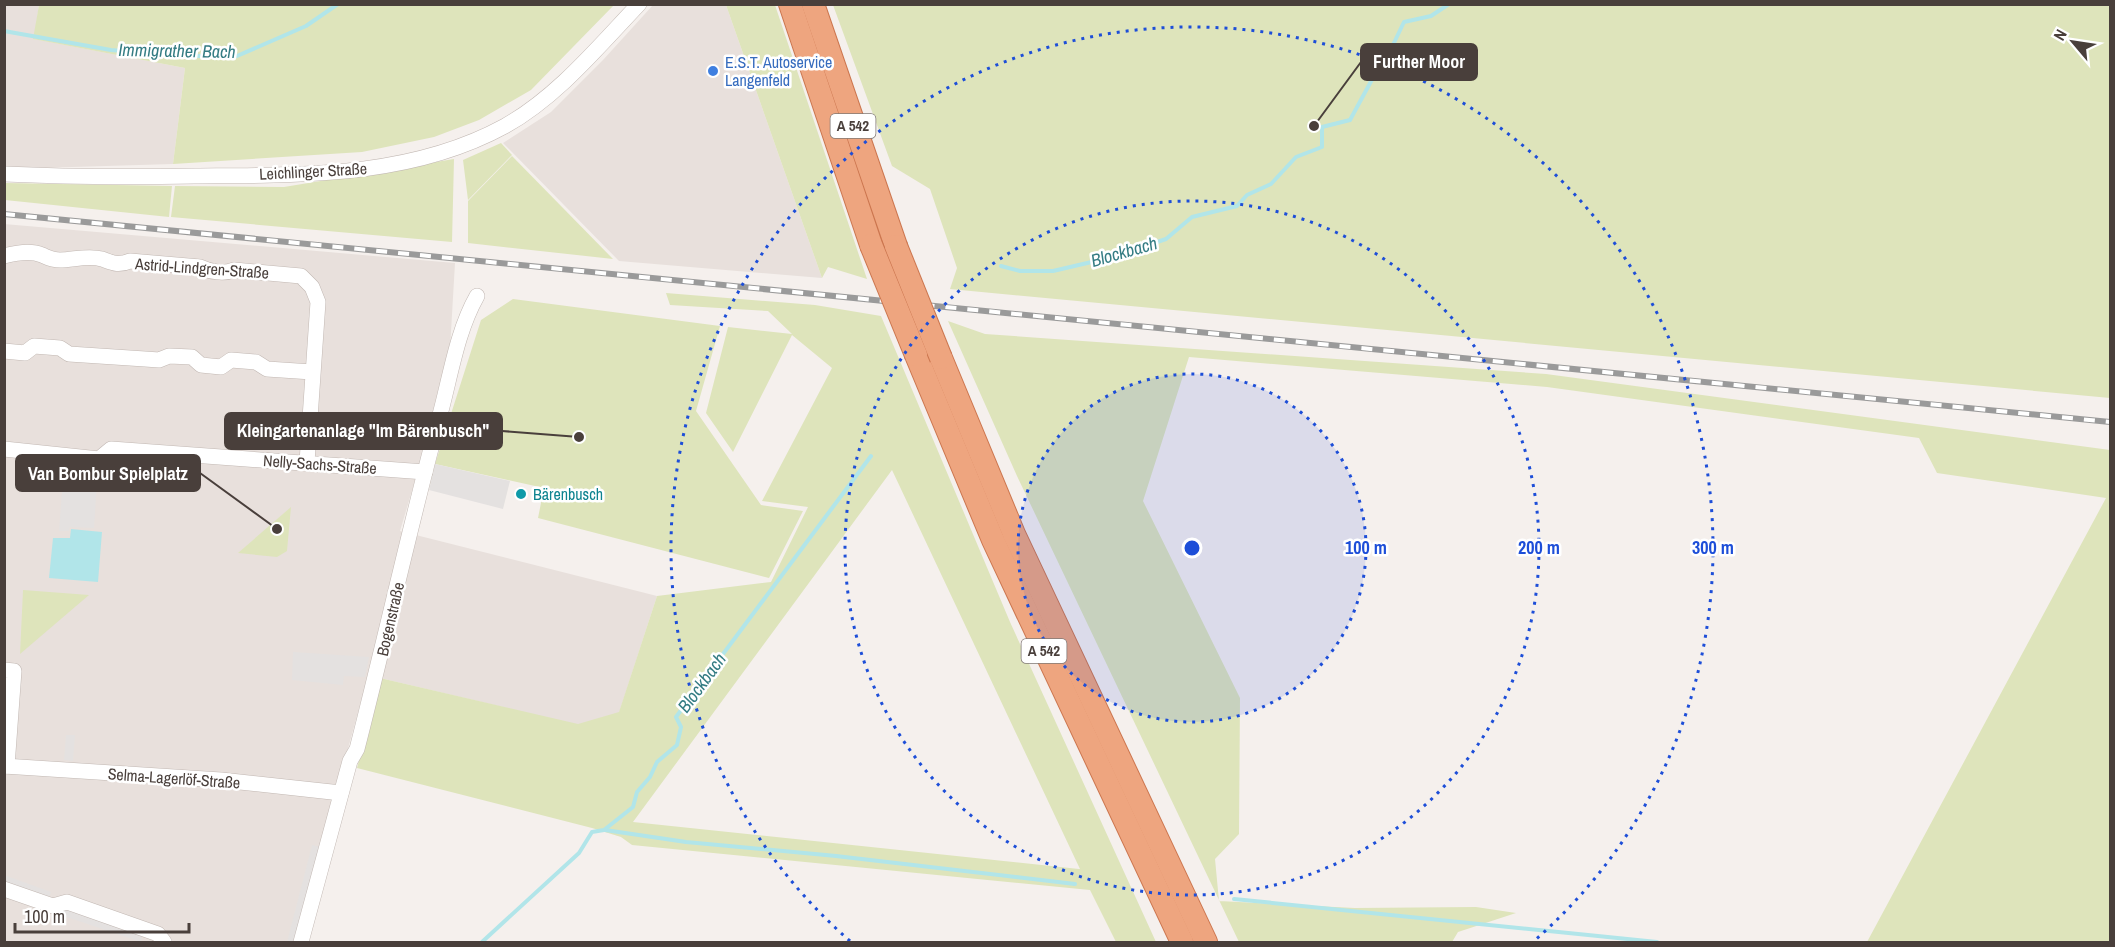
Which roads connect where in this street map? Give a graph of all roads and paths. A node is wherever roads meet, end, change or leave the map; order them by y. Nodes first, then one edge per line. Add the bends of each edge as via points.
1 (639, 4) edge
2 (790, 4) edge
3 (813, 4) edge
4 (4, 174) edge
5 (4, 256) edge
6 (477, 296) dead end
7 (4, 351) edge
8 (312, 372) junction
9 (4, 449) edge
10 (307, 462) junction
11 (425, 472) junction
12 (4, 670) edge
13 (6, 766) edge
14 (341, 793) junction
15 (4, 890) edge
16 (164, 942) edge
17 (301, 942) edge
18 (1182, 942) edge
19 (1206, 942) edge

1 - 4 street, Leichlinger Straße via 573,72 505,126 411,161 354,171 238,176
2 - 18 highway, A 542, bridge via 871,245 993,540
3 - 19 highway, A 542, bridge via 896,246 940,358 1014,534
5 - 8 street, Astrid-Lindgren-Straße via 15,252 41,254 49,259 102,259 109,263 129,261 301,276 312,287 318,302
6 - 11 street, Bogenstraße via 468,311
7 - 8 street via 26,353 34,346 60,348 69,354 123,358 192,357 201,365 221,367 231,360 256,362 267,369
8 - 10 street, Astrid-Lindgren-Straße
9 - 10 street, Nelly-Sachs-Straße via 99,459 111,449
10 - 11 street, Nelly-Sachs-Straße
11 - 14 street, Bogenstraße via 357,748
12 - 13 street, Selma-Lagerlöf-Straße via 14,671
13 - 14 street, Selma-Lagerlöf-Straße via 222,780
14 - 17 street, Bogenstraße
15 - 16 street via 53,906 67,902 158,934

